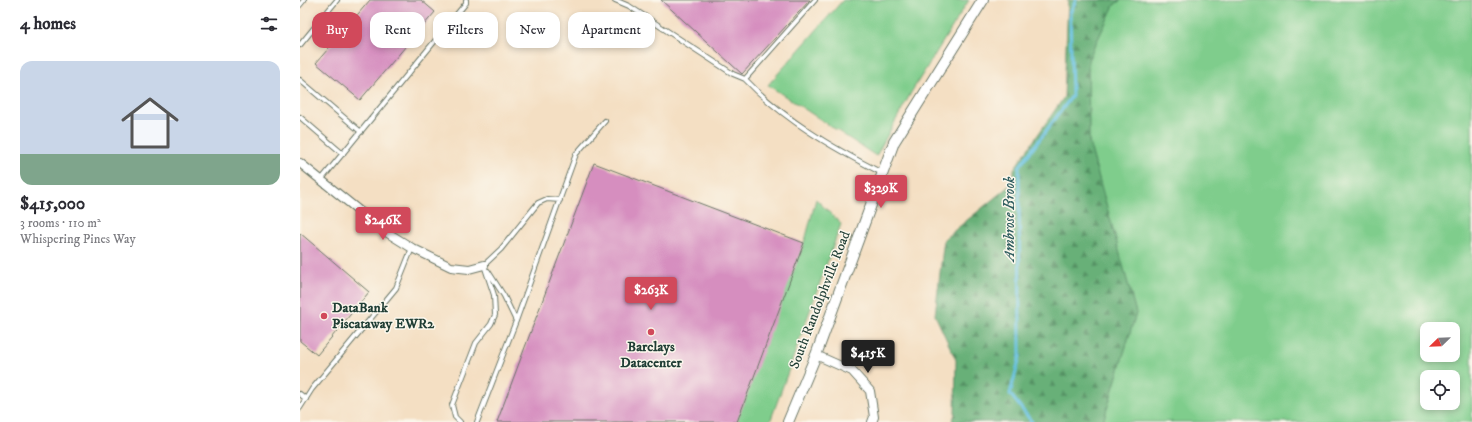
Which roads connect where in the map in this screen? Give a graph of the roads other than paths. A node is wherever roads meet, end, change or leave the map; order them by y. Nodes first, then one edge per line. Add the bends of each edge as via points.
1 (304, 0) edge
2 (466, 0) edge
3 (615, 0) edge
4 (815, 0) edge
5 (983, 0) edge
6 (335, 1) edge
7 (300, 5) edge
8 (300, 45) edge
9 (745, 79) junction
10 (300, 80) edge
11 (300, 117) edge
12 (604, 121) dead end
13 (361, 132) junction
14 (343, 154) junction
15 (301, 166) edge
16 (882, 174) junction
17 (321, 180) junction
18 (560, 200) junction
19 (412, 248) junction
20 (484, 265) junction
21 (516, 321) junction
22 (816, 355) junction
23 (300, 394) edge
24 (306, 399) junction
25 (300, 408) edge
26 (460, 422) edge
27 (477, 422) edge
28 (788, 422) edge
29 (872, 422) edge

1 - 7 lane
2 - 13 lane
3 - 9 lane via 629,6 733,74
4 - 9 lane
5 - 16 street, South Randolphville Road via 894,142
6 - 8 lane
9 - 16 lane via 773,106 802,127 828,145
10 - 13 lane
11 - 14 lane
12 - 18 lane via 576,154
13 - 14 lane
14 - 17 lane
15 - 17 street
16 - 22 street, South Randolphville Road
17 - 19 street via 383,230
18 - 20 lane via 547,198 538,203 501,249
18 - 21 lane
19 - 20 street via 451,267 469,269
19 - 24 lane via 396,288
20 - 21 lane
20 - 26 lane via 494,295 495,316 476,343 452,405 455,417
21 - 27 lane
22 - 28 street, South Randolphville Road
22 - 29 street via 852,371 870,391 874,418
23 - 24 lane
24 - 25 lane

